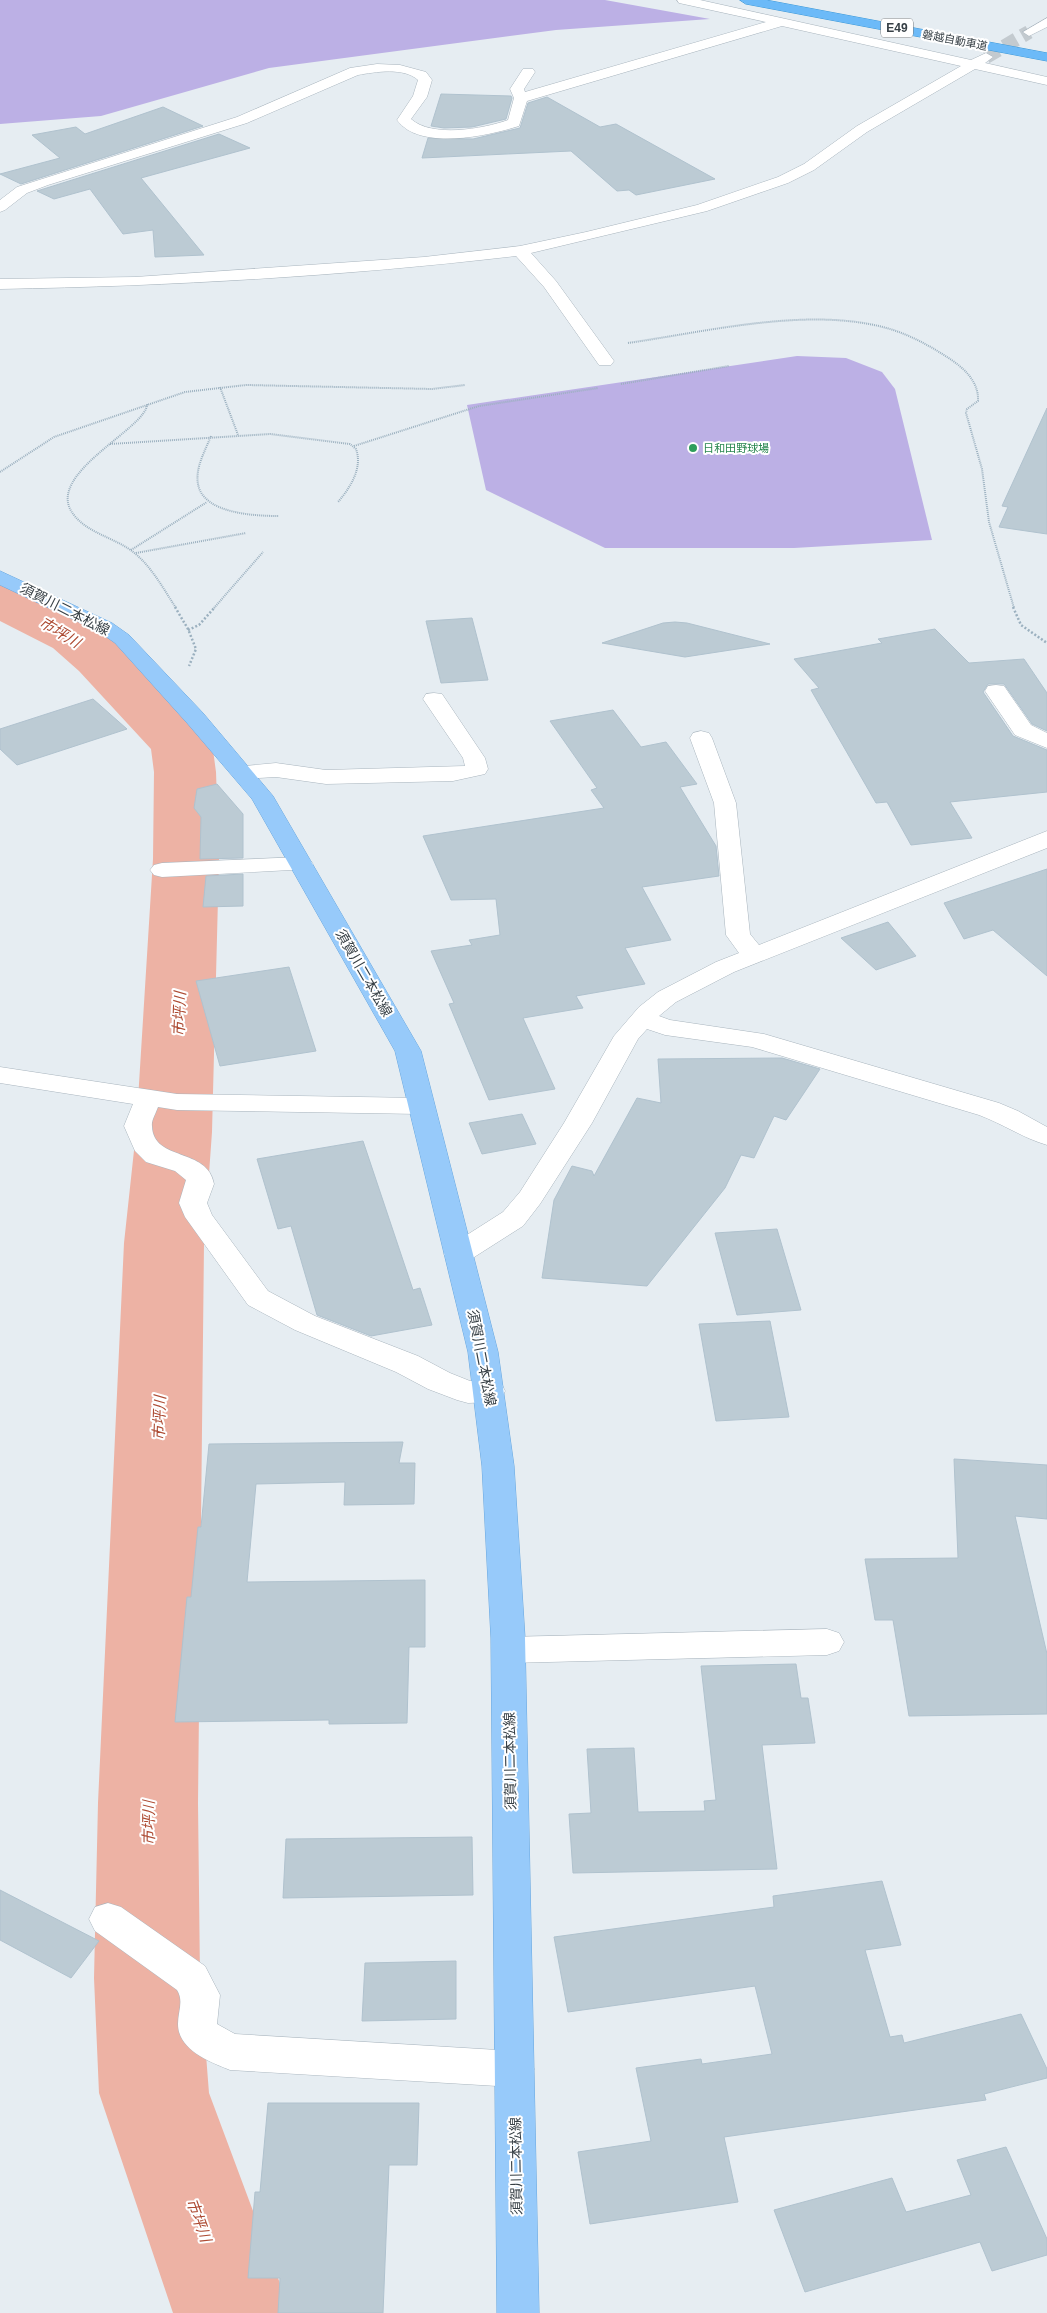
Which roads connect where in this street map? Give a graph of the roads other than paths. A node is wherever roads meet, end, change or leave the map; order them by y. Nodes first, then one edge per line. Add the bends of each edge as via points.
1 (683, 0) edge
2 (746, 0) edge
3 (799, 0) edge
4 (781, 22) junction
5 (1047, 22) edge
6 (1029, 32) tunnel mouth
7 (1047, 47) edge
8 (1047, 57) edge
9 (980, 60) junction
10 (528, 72) dead end
11 (1047, 81) edge
12 (521, 98) junction
13 (0, 207) edge
14 (520, 251) junction
15 (0, 284) edge
16 (601, 354) road end
17 (0, 577) edge
18 (996, 691) dead end
19 (434, 699) dead end
20 (701, 738) dead end
21 (1047, 741) edge
22 (242, 772) junction
23 (1047, 838) edge
24 (301, 864) junction
25 (162, 870) dead end
26 (754, 956) junction
27 (643, 1018) junction
28 (0, 1075) edge
29 (148, 1098) junction
30 (420, 1106) junction
31 (1047, 1136) edge
32 (458, 1254) junction
33 (490, 1391) junction
34 (827, 1642) dead end
35 (509, 1650) junction
36 (108, 1920) dead end
37 (514, 2069) junction
38 (518, 2313) edge

1 - 4 street
2 - 8 highway, 磐越自動車道 / E49
3 - 7 highway, 磐越自動車道 / E49
4 - 9 street
4 - 12 street
5 - 6 street
9 - 11 street
9 - 14 street via 862,129 809,168 783,180 702,208
10 - 12 street via 517,89
12 - 13 street via 514,123 483,132 432,132 416,129 404,120 420,97 425,80 421,75 388,68 355,71 242,120 22,190
14 - 15 street via 424,262 236,276 76,284
14 - 16 street via 550,284
17 - 22 main road, 須賀川二本松線 via 104,627 122,639
18 - 21 street via 1023,730
19 - 22 street via 474,758 477,769 470,772 326,777 276,770
20 - 26 street via 725,803 738,935
22 - 24 main road, 須賀川二本松線 via 262,796
23 - 26 street via 1032,847
24 - 25 street
24 - 30 main road, 須賀川二本松線 via 408,1051
26 - 27 street via 688,984
27 - 31 street via 665,1027 754,1040 989,1109 1034,1133
27 - 32 street via 612,1060 578,1123 518,1212 498,1231
28 - 29 street
29 - 30 street via 177,1102
29 - 33 street via 138,1126 145,1145 156,1156 185,1165 199,1178 193,1203 199,1217 258,1298 305,1323 407,1364 439,1381 468,1392
30 - 32 main road, 須賀川二本松線
32 - 33 main road, 須賀川二本松線
33 - 35 main road, 須賀川二本松線 via 500,1487
34 - 35 street
35 - 37 main road, 須賀川二本松線
36 - 37 street via 191,1978 201,1995 197,2026 202,2037 230,2052
37 - 38 main road, 須賀川二本松線

